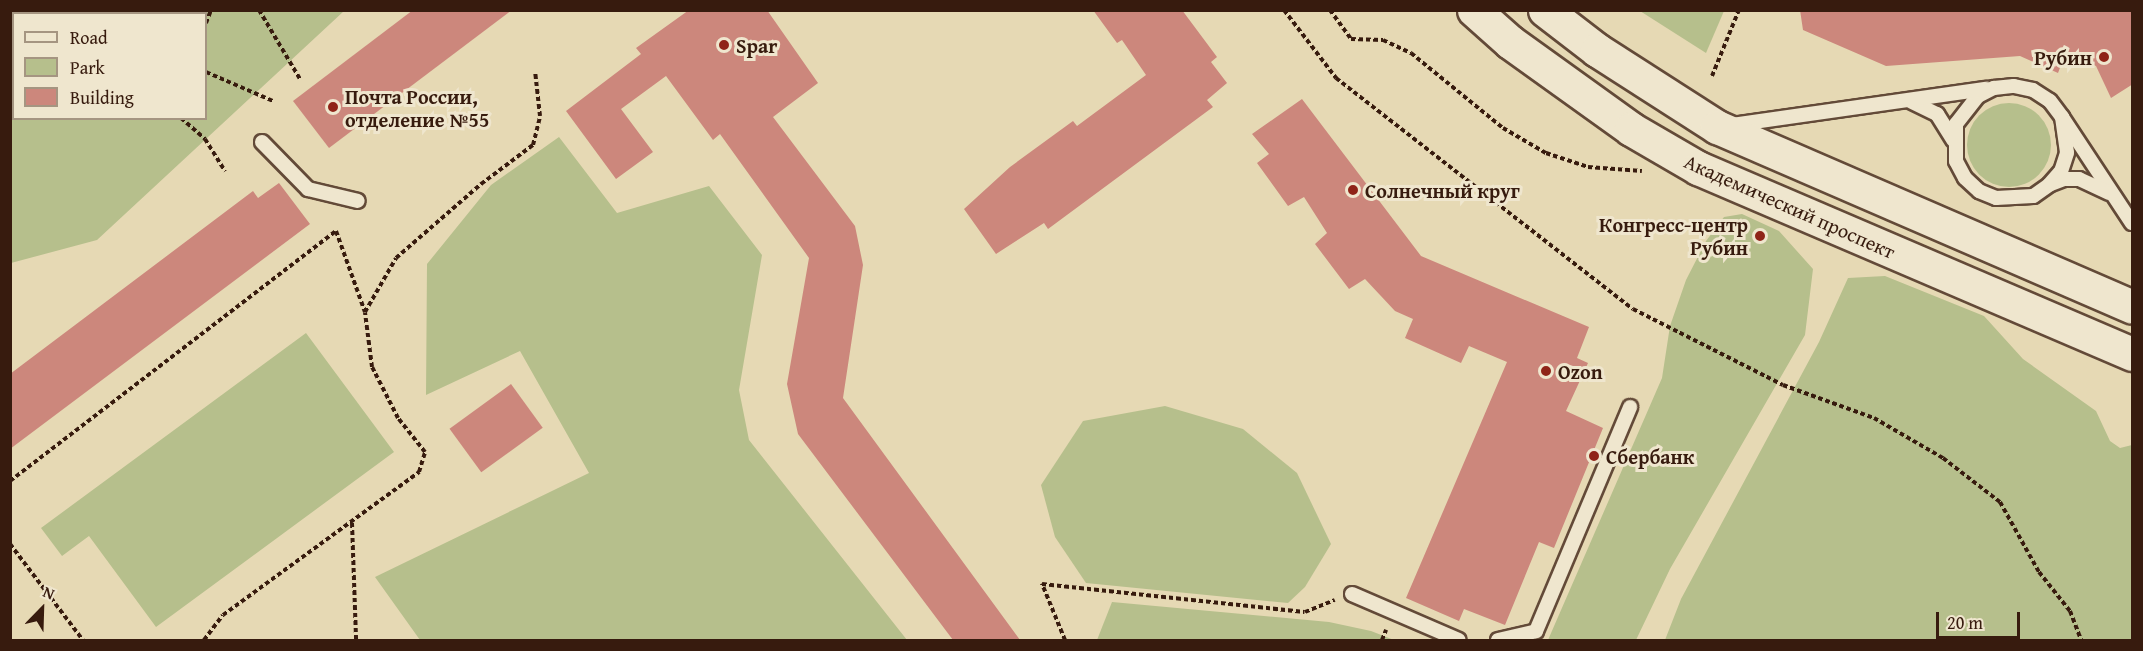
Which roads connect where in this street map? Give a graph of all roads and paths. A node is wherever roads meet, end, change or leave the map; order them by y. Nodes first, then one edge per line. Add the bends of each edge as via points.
1 (259, 10) edge
2 (1284, 10) edge
3 (1330, 10) edge
4 (1474, 10) edge
5 (1545, 10) edge
6 (1739, 10) edge
7 (535, 71) dead end
8 (207, 72) edge
9 (1712, 76) dead end
10 (300, 79) dead end
11 (1994, 88) junction
12 (273, 101) dead end
13 (1906, 101) junction
14 (2062, 117) junction
15 (183, 120) edge
16 (1717, 127) junction
17 (262, 142) dead end
18 (1953, 142) junction
19 (1698, 168) junction
20 (225, 171) dead end
21 (1645, 171) dead end
22 (2049, 185) junction
23 (2110, 194) junction
24 (358, 201) dead end
25 (2133, 223) edge
26 (2133, 307) edge
27 (365, 312) junction
28 (2133, 354) edge
29 (1630, 407) dead end
30 (10, 481) edge
31 (352, 522) junction
32 (10, 544) edge
33 (1352, 594) joint
34 (83, 640) edge
35 (204, 640) edge
36 (356, 640) edge
37 (1065, 640) edge
38 (1459, 640) edge
39 (1498, 640) edge
40 (2081, 640) edge

1 - 10 path
2 - 40 path via 1336,78 1634,309 1783,385 1874,418 1943,458 2000,502 2039,572 2070,611
3 - 21 path via 1351,39 1383,40 1411,52 1503,128 1546,153 1588,168
4 - 19 main road, Академический проспект via 1510,42 1631,129
5 - 16 main road via 1643,81
6 - 9 path
7 - 27 path via 540,116 533,145 480,184 396,258
8 - 12 path
11 - 13 lane
11 - 14 lane via 2014,86 2033,90 2050,101
11 - 18 lane via 1965,108
13 - 16 lane
13 - 18 lane via 1924,105 1937,114
14 - 22 lane via 2067,153
14 - 23 lane
15 - 20 path via 205,139
16 - 19 main road
16 - 26 main road
17 - 24 lane via 308,189
18 - 22 lane via 1956,161 1965,178 1979,191 2015,200 2034,196
19 - 28 main road, Академический проспект
22 - 23 lane via 2079,179
23 - 25 lane
27 - 30 path via 336,231
27 - 31 path via 372,367 398,418 425,452 419,472
29 - 39 lane via 1536,631
31 - 35 path via 223,615
31 - 36 path
32 - 34 path
33 - 37 path via 1305,612 1042,584
33 - 38 lane

